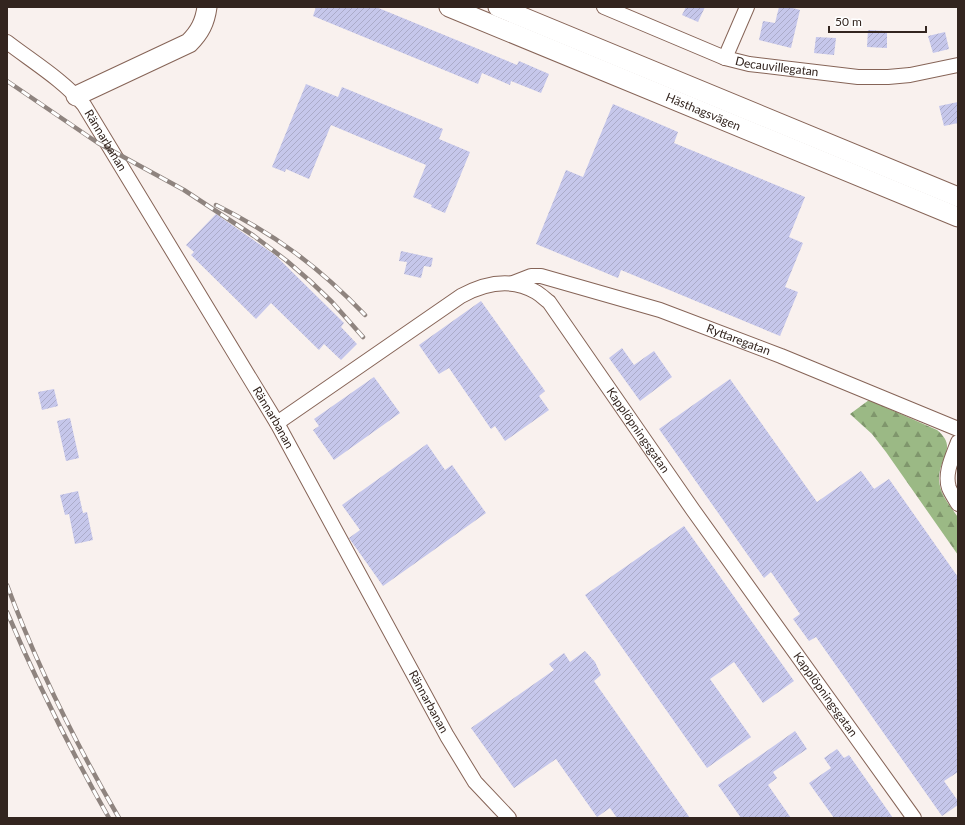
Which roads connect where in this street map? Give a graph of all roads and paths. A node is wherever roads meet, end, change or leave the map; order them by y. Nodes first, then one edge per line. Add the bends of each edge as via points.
1 (207, 7) edge
2 (449, 7) edge
3 (498, 7) edge
4 (604, 7) edge
5 (747, 7) edge
6 (7, 42) edge
7 (725, 58) junction
8 (958, 65) edge
9 (76, 96) junction
10 (958, 197) edge
11 (958, 217) edge
12 (513, 283) junction
13 (276, 423) junction
14 (958, 429) edge
15 (958, 442) edge
16 (958, 504) edge
17 (509, 818) edge
18 (914, 818) edge

1 - 9 main road via 200,31 189,43
2 - 11 main road, Hästhagsvägen
3 - 10 main road, Hästhagsvägen
4 - 7 street, Decauvillegatan
5 - 7 street
6 - 9 street, Rännarbanan
7 - 8 street, Decauvillegatan via 749,64 866,77 903,76
9 - 13 street, Rännarbanan via 84,105
12 - 13 street, Kapplöpningsgatan via 482,286 461,296
12 - 14 street, Ryttaregatan via 531,276 541,276 660,310 781,356
12 - 18 street, Kapplöpningsgatan via 536,292 549,302 693,510
13 - 17 street, Rännarbanan via 447,736 475,782
15 - 16 street via 947,481

